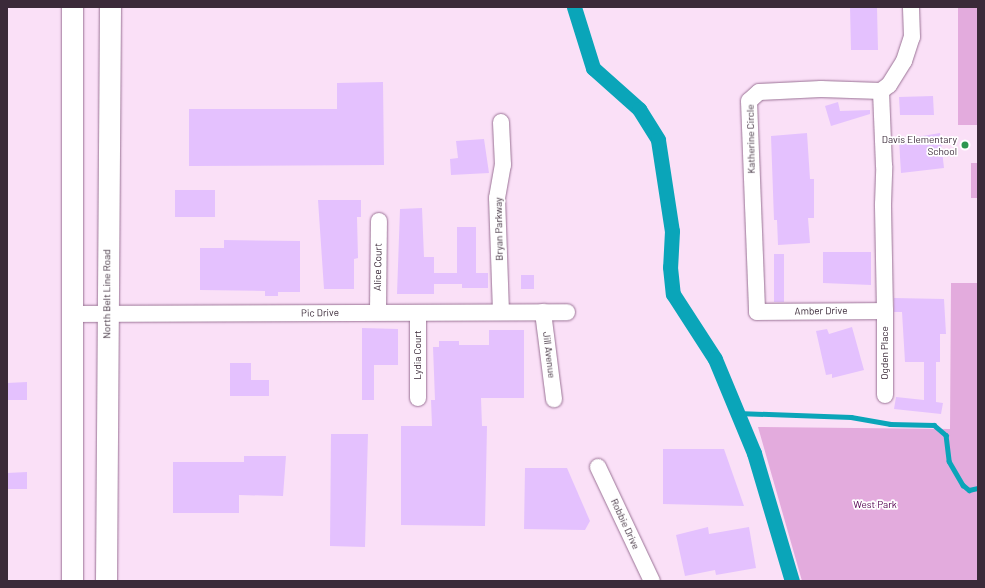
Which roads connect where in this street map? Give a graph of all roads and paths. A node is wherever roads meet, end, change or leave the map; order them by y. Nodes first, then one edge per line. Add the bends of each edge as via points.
1 (72, 7) edge
2 (110, 7) edge
3 (911, 7) edge
4 (881, 91) junction
5 (501, 122) dead end
6 (379, 221) dead end
7 (885, 311) junction
8 (378, 312) junction
9 (501, 312) junction
10 (543, 312) junction
11 (568, 312) dead end
12 (757, 312) joint
13 (418, 313) junction
14 (72, 314) junction
15 (107, 314) junction
16 (885, 395) dead end
17 (418, 398) dead end
18 (554, 399) dead end
19 (598, 467) dead end
20 (72, 581) edge
21 (106, 581) edge
22 (652, 581) edge

1 - 14 main road
2 - 15 main road, North Belt Line Road
3 - 4 street via 912,37 904,61 889,85
4 - 7 street
4 - 12 street, Katherine Circle via 821,89 759,92 749,101
5 - 9 street, Bryan Parkway via 503,165 497,198
6 - 8 street, Alice Court
7 - 12 street, Amber Drive
7 - 16 street, Ogden Place
8 - 13 street, Pic Drive
8 - 15 street, Pic Drive
9 - 10 street, Pic Drive
9 - 13 street, Pic Drive
10 - 11 street, Pic Drive
10 - 18 street, Jill Avenue
13 - 17 street, Lydia Court
14 - 15 street, Pic Drive
14 - 20 main road
15 - 21 main road, North Belt Line Road
19 - 22 street, Robbie Drive

